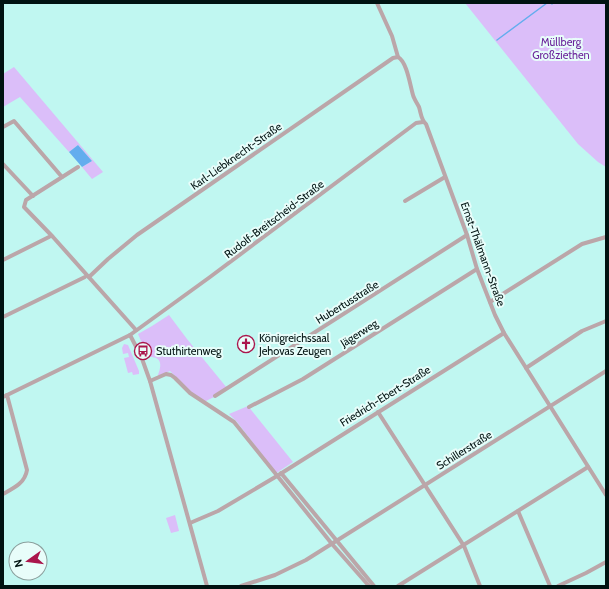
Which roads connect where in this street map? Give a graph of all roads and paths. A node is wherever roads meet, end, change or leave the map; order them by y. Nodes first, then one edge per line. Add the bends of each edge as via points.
1 (377, 3) edge
2 (398, 57) junction
3 (423, 122) junction
4 (3, 127) edge
5 (3, 164) edge
6 (78, 167) dead end
7 (62, 177) junction
8 (445, 177) junction
9 (33, 196) junction
10 (405, 201) dead end
11 (468, 236) junction
12 (49, 237) dead end
13 (606, 237) edge
14 (3, 260) edge
15 (477, 269) junction
16 (87, 277) junction
17 (490, 302) junction
18 (3, 317) edge
19 (606, 321) edge
20 (135, 330) junction
21 (504, 333) junction
22 (130, 335) junction
23 (526, 368) junction
24 (606, 371) edge
25 (150, 381) junction
26 (5, 396) edge
27 (215, 396) dead end
28 (550, 406) junction
29 (248, 407) dead end
30 (378, 412) junction
31 (588, 466) junction
32 (279, 475) junction
33 (425, 485) junction
34 (3, 494) edge
35 (606, 495) edge
36 (518, 511) junction
37 (190, 523) junction
38 (334, 542) junction
39 (464, 546) junction
40 (606, 562) edge
41 (207, 586) edge
42 (241, 586) edge
43 (369, 586) edge
44 (374, 586) edge
45 (398, 586) edge
46 (480, 586) edge
47 (550, 586) edge
48 (558, 586) edge

1 - 2 street, Ernst-Thälmann-Straße via 392,36
2 - 3 street, Ernst-Thälmann-Straße via 406,72
2 - 16 street, Karl-Liebknecht-Straße via 387,62 137,235
3 - 8 street, Ernst-Thälmann-Straße via 426,124
3 - 20 street, Rudolf-Breitscheid-Straße via 416,123
4 - 7 street via 14,121
5 - 9 street
6 - 7 street
7 - 9 street
8 - 10 street
8 - 11 street, Ernst-Thälmann-Straße
9 - 16 street via 26,200 26,209
11 - 15 street, Ernst-Thälmann-Straße
11 - 27 street, Hubertusstraße
12 - 14 street
13 - 17 street via 582,244
15 - 17 street, Ernst-Thälmann-Straße
15 - 29 street, Jägerweg via 303,379
16 - 18 street, Karl-Liebknecht-Straße
16 - 20 street
17 - 21 street, Ernst-Thälmann-Straße
19 - 23 street via 582,331
20 - 22 street, Rudolf-Breitscheid-Straße
21 - 23 street, Ernst-Thälmann-Straße
21 - 30 street, Friedrich-Ebert-Straße
22 - 25 street
22 - 26 street, Rudolf-Breitscheid-Straße
23 - 28 street, Ernst-Thälmann-Straße
24 - 28 street, Schillerstraße
25 - 32 street via 166,374 171,375 190,393 234,422
25 - 37 street
26 - 34 street via 26,470 20,484
28 - 31 street, Ernst-Thälmann-Straße
28 - 33 street, Schillerstraße
30 - 32 street, Friedrich-Ebert-Straße
30 - 33 street
31 - 35 street, Ernst-Thälmann-Straße
31 - 36 street
32 - 37 street, Friedrich-Ebert-Straße via 218,511
32 - 38 street
33 - 38 street, Schillerstraße
33 - 39 street
36 - 39 street
36 - 47 street
37 - 41 street
38 - 42 street, Schillerstraße via 292,567
38 - 43 street
38 - 44 street
39 - 45 street
39 - 46 street
40 - 48 street

